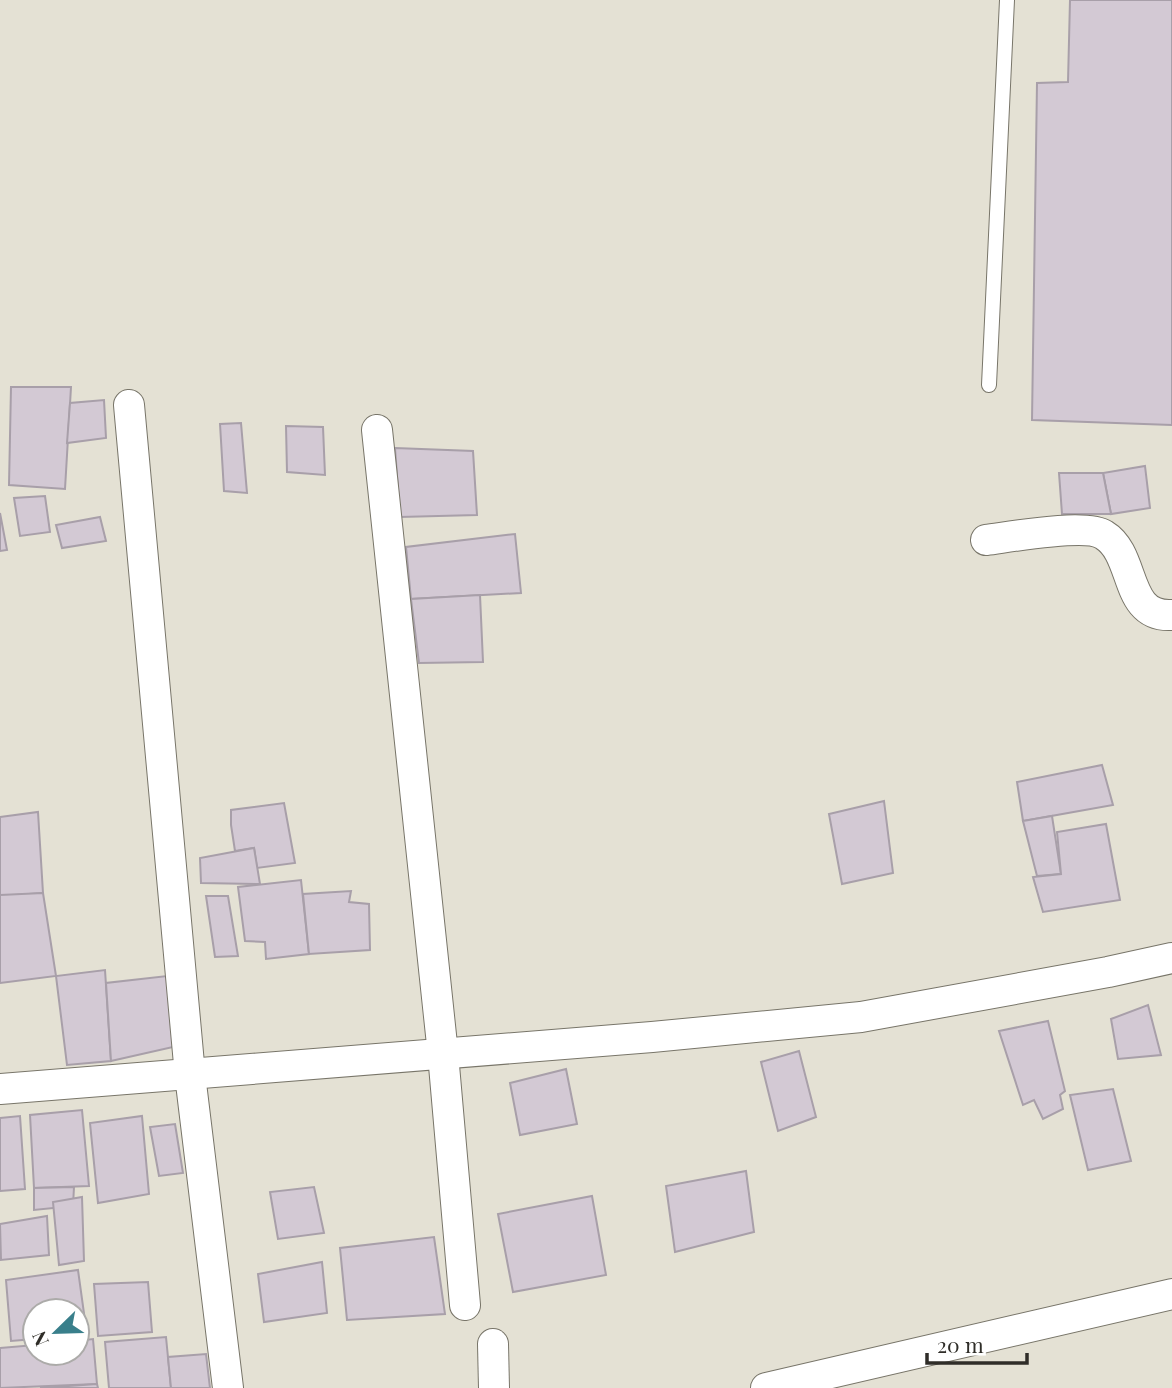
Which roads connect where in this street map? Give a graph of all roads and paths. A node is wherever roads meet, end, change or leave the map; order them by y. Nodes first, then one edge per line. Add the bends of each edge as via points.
1 (1007, 0) edge
2 (989, 385) dead end
3 (129, 405) dead end
4 (377, 430) dead end
5 (986, 540) dead end
6 (1172, 615) edge
7 (1172, 958) edge
8 (443, 1054) junction
9 (190, 1075) junction
10 (0, 1089) edge
11 (1172, 1294) edge
12 (465, 1305) dead end
13 (493, 1344) dead end
14 (228, 1388) edge
15 (494, 1388) edge
16 (766, 1388) edge

1 - 2 lane
3 - 9 street
4 - 8 street
5 - 6 street via 1078,530 1103,534 1119,550 1141,604 1160,616
7 - 8 street via 861,1017
8 - 9 street
8 - 12 street
9 - 10 street
9 - 14 street
11 - 16 street
13 - 15 street

